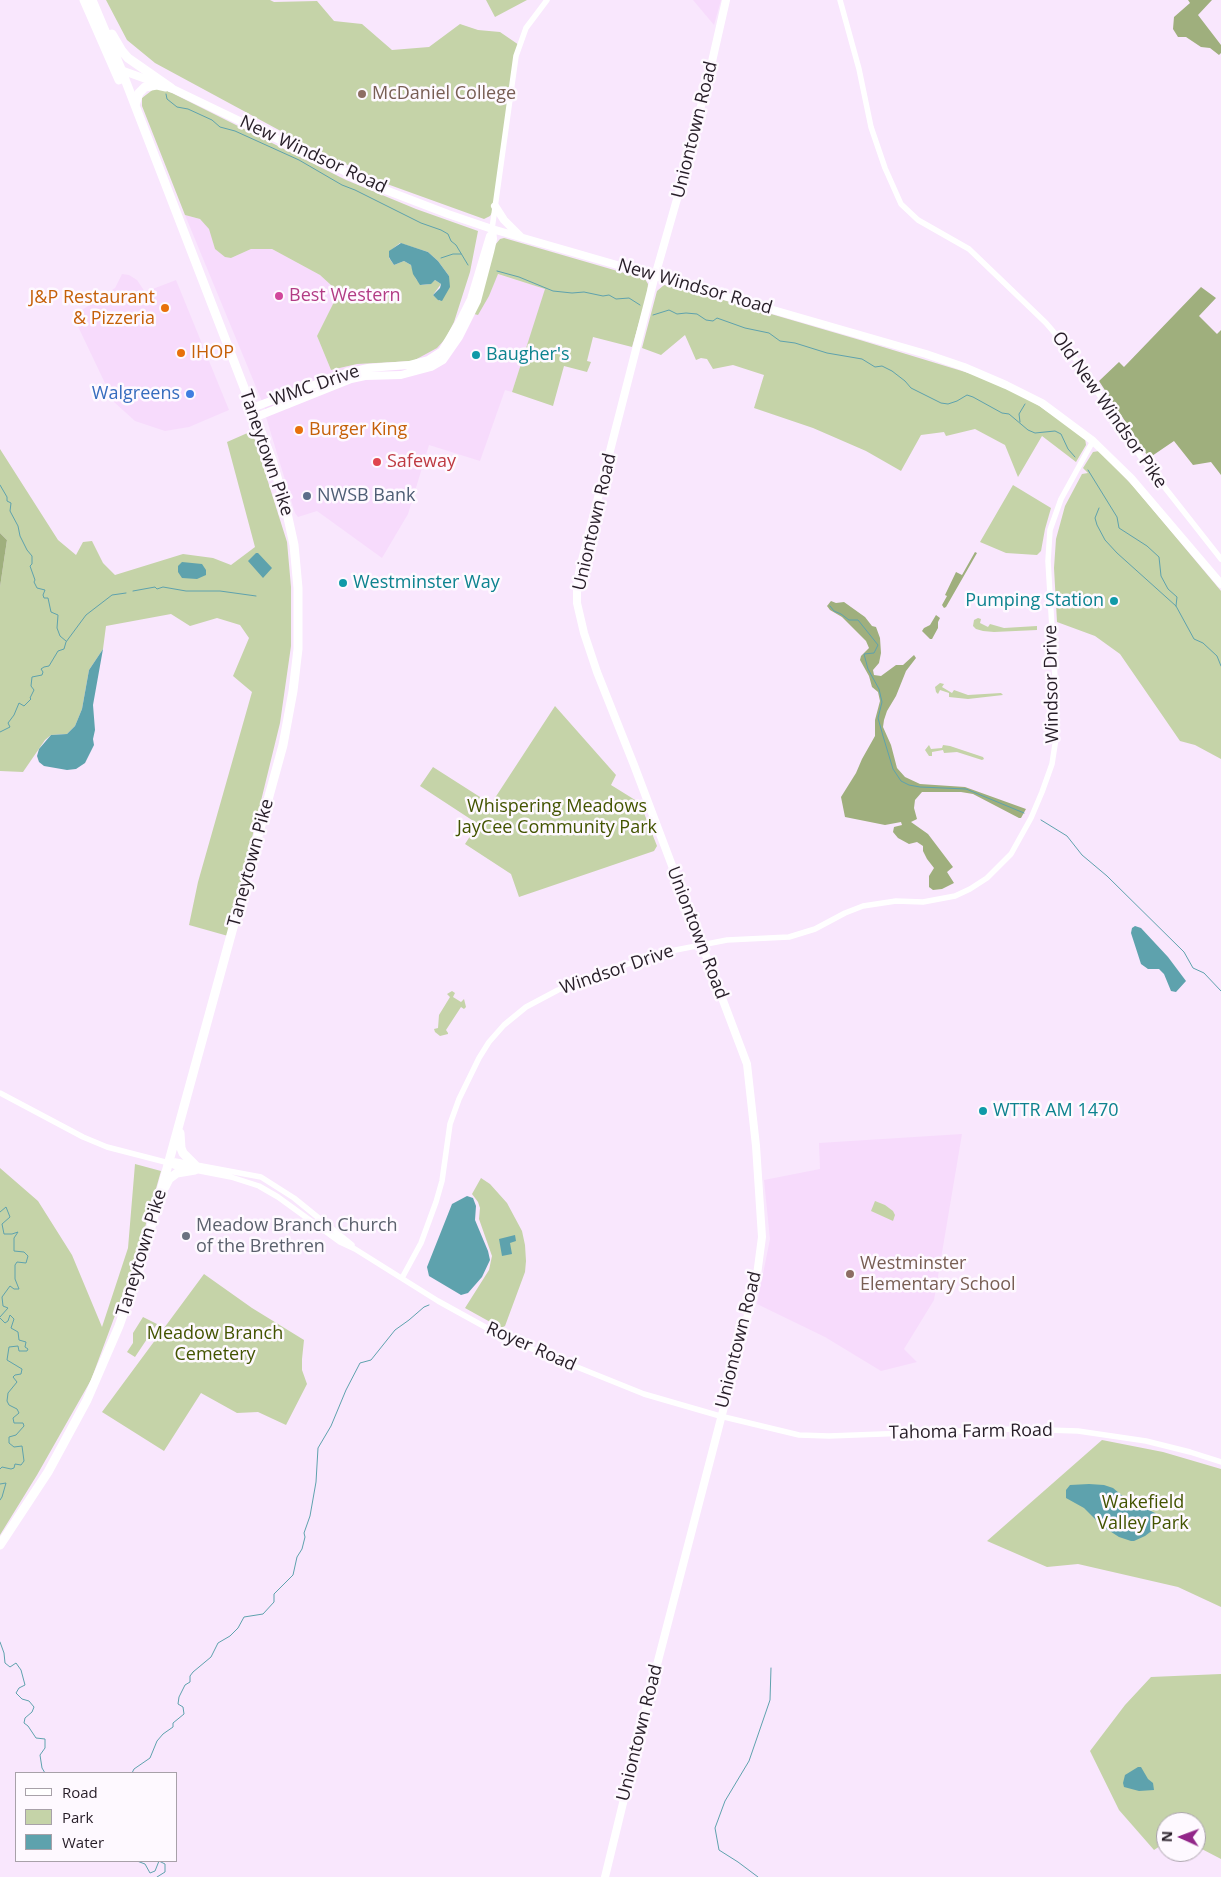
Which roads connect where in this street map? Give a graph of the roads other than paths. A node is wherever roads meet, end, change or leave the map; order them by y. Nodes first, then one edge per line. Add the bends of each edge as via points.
1 (84, 0) edge
2 (93, 0) edge
3 (547, 0) edge
4 (726, 0) edge
5 (840, 0) edge
6 (117, 68) junction
7 (172, 88) junction
8 (135, 105) junction
9 (156, 162) junction
10 (495, 206) junction
11 (492, 230) junction
12 (522, 238) junction
13 (655, 275) junction
14 (254, 413) junction
15 (1093, 441) junction
16 (1221, 559) edge
17 (1221, 584) edge
18 (702, 944) junction
19 (0, 1093) edge
20 (181, 1118) junction
21 (168, 1163) junction
22 (195, 1167) junction
23 (159, 1201) junction
24 (402, 1278) junction
25 (720, 1416) junction
26 (1221, 1462) edge
27 (0, 1545) edge
28 (605, 1877) edge

1 - 6 highway
2 - 6 highway
2 - 7 highway via 122,51
3 - 10 street via 526,28 516,56
4 - 13 main road, Uniontown Road via 712,66
5 - 16 street, Old New Windsor Pike via 873,133 901,204 918,220 969,248 1046,323 1074,356 1140,456
6 - 7 main road, New Windsor Road
6 - 8 highway, Taneytown Pike
6 - 9 highway, Taneytown Pike
7 - 8 highway via 145,87
7 - 11 main road, New Windsor Road via 388,191
8 - 9 highway, Taneytown Pike
9 - 14 highway, Taneytown Pike
10 - 11 street
10 - 12 main road
11 - 12 main road, New Windsor Road
11 - 14 main road, WMC Drive via 462,319 442,351 428,360 409,365 346,373
12 - 13 main road, New Windsor Road
13 - 15 main road, New Windsor Road via 971,369 1042,403
13 - 18 main road, Uniontown Road via 580,568 577,603 597,672
14 - 20 highway, Taneytown Pike via 279,482 294,545 299,619 296,672 280,753
15 - 17 main road, New Windsor Road via 1131,478
15 - 18 street, Windsor Drive via 1061,499 1050,530 1048,561 1056,738 1052,764 1042,792 1011,854 979,883 946,899 878,903 856,908 796,935
18 - 24 street, Windsor Drive via 642,958 558,990 526,1006 499,1030 479,1058 455,1109 436,1202 422,1243
18 - 25 main road, Uniontown Road via 747,1064 761,1221 757,1275
19 - 21 street, Royer Road via 94,1142
20 - 21 highway, Taneytown Pike
20 - 22 highway via 180,1148
21 - 22 street, Royer Road via 175,1161
21 - 23 highway, Taneytown Pike
22 - 23 highway via 169,1179
22 - 24 street, Royer Road via 261,1177 309,1209 355,1249
23 - 27 highway, Taneytown Pike via 127,1303 98,1377 48,1472
24 - 25 street, Royer Road via 505,1338 644,1394
25 - 26 street, Tahoma Farm Road via 816,1436 1015,1428 1078,1431 1146,1440
25 - 28 main road, Uniontown Road

